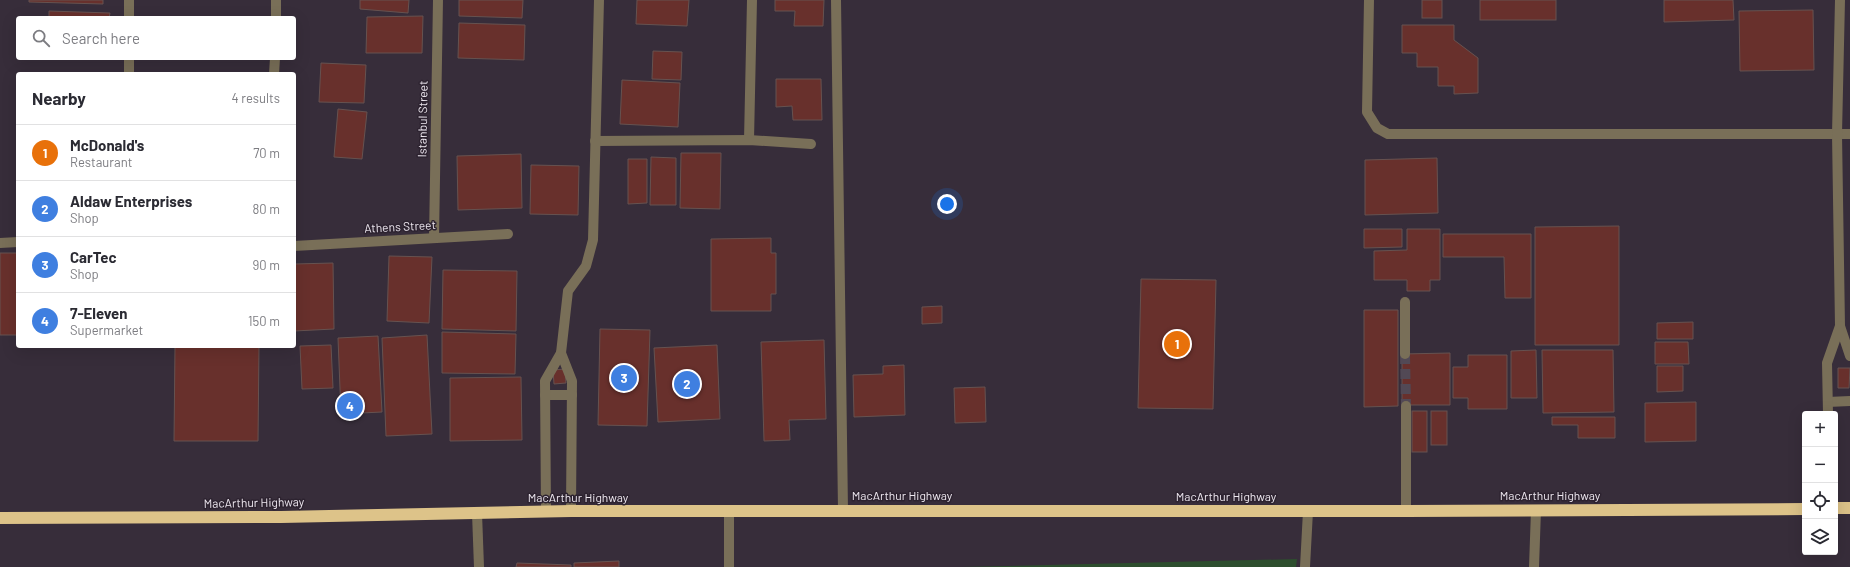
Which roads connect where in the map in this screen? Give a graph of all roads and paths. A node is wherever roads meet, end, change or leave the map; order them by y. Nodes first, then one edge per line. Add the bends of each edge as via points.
1 (129, 0) edge
2 (276, 0) edge
3 (438, 0) edge
4 (599, 0) edge
5 (752, 0) edge
6 (836, 0) edge
7 (1369, 0) edge
8 (1840, 0) edge
9 (129, 16) edge
10 (276, 16) edge
11 (129, 60) edge
12 (275, 60) edge
13 (129, 72) edge
14 (274, 72) edge
15 (1837, 134) junction
16 (1850, 134) edge
17 (749, 140) junction
18 (595, 141) junction
19 (811, 144) dead end
20 (508, 234) dead end
21 (434, 238) junction
22 (16, 242) edge
23 (0, 243) edge
24 (296, 246) edge
25 (1405, 302) dead end
26 (1840, 326) junction
27 (561, 353) junction
28 (1405, 354) tunnel mouth
29 (1850, 356) edge
30 (545, 395) junction
31 (572, 395) junction
32 (1850, 401) edge
33 (1828, 402) junction
34 (1406, 406) tunnel mouth
35 (1828, 411) edge
36 (1838, 508) edge
37 (1850, 508) edge
38 (1802, 509) edge
39 (843, 510) junction
40 (1536, 510) junction
41 (570, 511) junction
42 (1308, 511) junction
43 (1406, 511) junction
44 (546, 512) junction
45 (728, 512) junction
46 (476, 513) junction
47 (0, 518) edge
48 (480, 567) edge
49 (729, 567) edge
50 (1305, 567) edge
51 (1534, 567) edge

1 - 9 street
2 - 10 street
3 - 21 street, Istanbul Street
4 - 18 street
5 - 17 street
6 - 39 street
7 - 15 street via 1367,112 1377,128 1388,134
8 - 15 street
11 - 13 street
12 - 14 street
15 - 16 street
15 - 26 street
17 - 18 street
17 - 19 street
18 - 27 street via 592,240 586,266 568,291
20 - 21 street, Athens Street
21 - 24 street, Athens Street
22 - 23 street
25 - 28 street
26 - 29 street
26 - 33 street via 1827,363
27 - 30 street via 545,381
27 - 31 street via 572,381
30 - 31 street
30 - 44 street
31 - 41 street
32 - 33 street
33 - 35 street
34 - 43 street
36 - 37 highway
38 - 40 highway, MacArthur Highway
39 - 42 highway, MacArthur Highway
39 - 45 highway, MacArthur Highway
40 - 43 highway, MacArthur Highway
40 - 51 street
41 - 44 highway, MacArthur Highway
41 - 45 highway, MacArthur Highway
42 - 43 highway, MacArthur Highway
42 - 50 street
44 - 46 highway, MacArthur Highway
45 - 49 street
46 - 47 highway, MacArthur Highway
46 - 48 street

